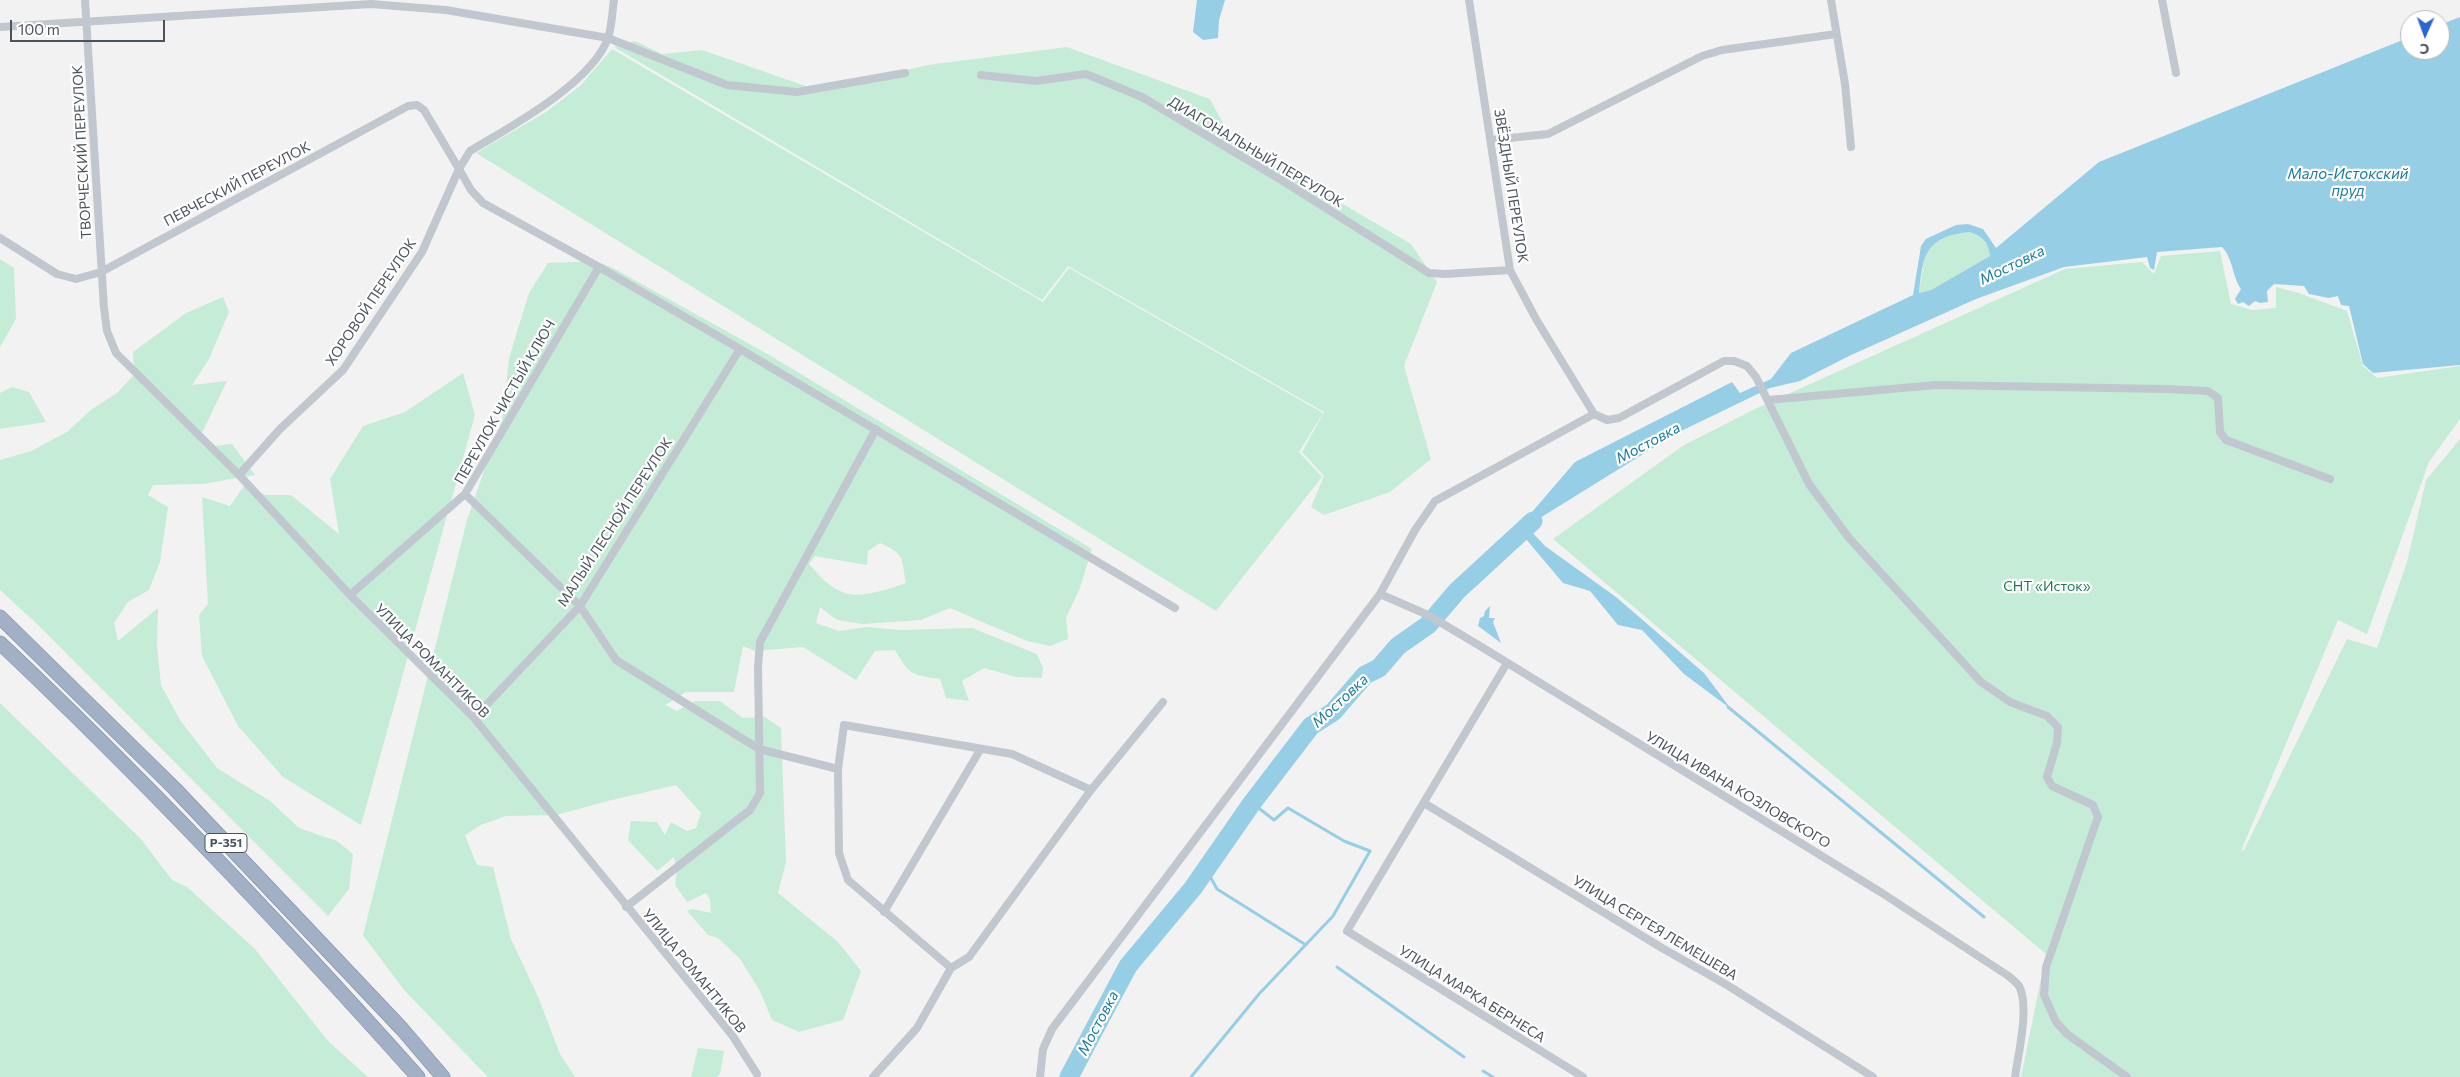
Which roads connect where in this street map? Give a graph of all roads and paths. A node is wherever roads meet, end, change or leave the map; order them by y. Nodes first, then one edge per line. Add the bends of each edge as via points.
1 (85, 0) edge
2 (448, 0) edge
3 (614, 0) edge
4 (1468, 0) edge
5 (1831, 0) edge
6 (2162, 0) edge
7 (369, 2) edge
8 (446, 10) junction
9 (88, 22) junction
10 (0, 27) edge
11 (1836, 34) junction
12 (608, 38) junction
13 (905, 73) dead end
14 (2176, 73) dead end
15 (982, 75) dead end
16 (1491, 140) junction
17 (1851, 147) dead end
18 (459, 169) junction
19 (0, 238) edge
20 (599, 267) junction
21 (1510, 270) junction
22 (102, 272) junction
23 (740, 349) junction
24 (1766, 397) junction
25 (1594, 414) junction
26 (876, 429) junction
27 (239, 475) junction
28 (2330, 479) dead end
29 (465, 494) junction
30 (1380, 594) junction
31 (350, 596) junction
32 (580, 606) junction
33 (1175, 608) dead end
34 (0, 617) edge
35 (0, 642) edge
36 (1506, 664) junction
37 (1163, 702) dead end
38 (474, 718) junction
39 (759, 749) junction
40 (980, 750) junction
41 (838, 769) junction
42 (1091, 790) junction
43 (1424, 803) junction
44 (626, 907) junction
45 (884, 912) junction
46 (951, 968) junction
47 (757, 1074) dead end
48 (418, 1077) edge
49 (444, 1077) edge
50 (873, 1077) edge
51 (1040, 1077) edge
52 (1583, 1077) edge
53 (1873, 1077) edge
54 (2015, 1077) edge
55 (2127, 1077) edge

1 - 9 street, ТВОРЧЕСКИЙ ПЕРЕУЛОК
2 - 8 street
3 - 12 street, ХОРОВОЙ ПЕРЕУЛОК
4 - 16 street, ЗВЁЗДНЫЙ ПЕРЕУЛОК
5 - 11 street
6 - 14 street
7 - 8 street
7 - 9 street
8 - 12 street
9 - 10 street
9 - 22 street, ТВОРЧЕСКИЙ ПЕРЕУЛОК
11 - 16 street via 1722,50 1702,56 1548,134
11 - 17 street
12 - 13 street via 727,85 797,92
12 - 18 street, ХОРОВОЙ ПЕРЕУЛОК via 596,60 577,78 547,102 470,151
15 - 21 street, ДИАГОНАЛЬНЫЙ ПЕРЕУЛОК via 1036,81 1086,74 1142,97 1429,273
16 - 21 street, ЗВЁЗДНЫЙ ПЕРЕУЛОК
18 - 20 street, ПЕВЧЕСКИЙ ПЕРЕУЛОК via 483,203
18 - 22 street, ПЕВЧЕСКИЙ ПЕРЕУЛОК via 424,110 417,105 408,106
18 - 27 street, ХОРОВОЙ ПЕРЕУЛОК via 422,252 343,370 280,429
19 - 22 street, ПЕВЧЕСКИЙ ПЕРЕУЛОК via 57,274 76,279
20 - 23 street, ПЕВЧЕСКИЙ ПЕРЕУЛОК
20 - 29 street, ПЕРЕУЛОК ЧИСТЫЙ КЛЮЧ
21 - 25 street, ЗВЁЗДНЫЙ ПЕРЕУЛОК
22 - 27 street, УЛИЦА РОМАНТИКОВ via 107,330 116,353
23 - 26 street, ПЕВЧЕСКИЙ ПЕРЕУЛОК
23 - 32 street, МАЛЫЙ ЛЕСНОЙ ПЕРЕУЛОК
24 - 25 street via 1747,366 1724,361 1620,418 1607,420
24 - 28 street via 1936,385 2208,392 2218,398 2220,432 2226,440
24 - 55 street via 1809,484 1849,538 1981,682 2010,702 2047,716 2058,727 2047,777 2052,786 2092,805 2098,817 2046,967 2044,995 2056,1022 2067,1034
25 - 30 street via 1435,501
26 - 33 street, ПЕВЧЕСКИЙ ПЕРЕУЛОК
26 - 39 street via 760,642
27 - 31 street, УЛИЦА РОМАНТИКОВ
29 - 31 street, ПЕРЕУЛОК ЧИСТЫЙ КЛЮЧ
29 - 32 street
30 - 36 street, УЛИЦА ИВАНА КОЗЛОВСКОГО via 1428,615
30 - 51 street via 1052,1029 1043,1049
31 - 38 street, УЛИЦА РОМАНТИКОВ
32 - 38 street, МАЛЫЙ ЛЕСНОЙ ПЕРЕУЛОК
32 - 39 street via 616,660
34 - 49 highway, Р-351 via 175,789
35 - 48 highway, Р-351 via 154,793 335,984
36 - 43 street
36 - 54 street, УЛИЦА ИВАНА КОЗЛОВСКОГО via 1882,893 2007,975 2018,986 2022,1000
37 - 42 street
38 - 44 street, УЛИЦА РОМАНТИКОВ
39 - 41 street
39 - 44 street via 760,793 750,810
40 - 41 street via 844,725
40 - 42 street via 1012,754
40 - 45 street
41 - 45 street via 839,853 848,880
42 - 46 street via 969,957
43 - 52 street, УЛИЦА МАРКА БЕРНЕСА via 1347,931
43 - 53 street, УЛИЦА СЕРГЕЯ ЛЕМЕШЕВА
44 - 47 street, УЛИЦА РОМАНТИКОВ via 732,1035
45 - 46 street
46 - 50 street via 916,1028

